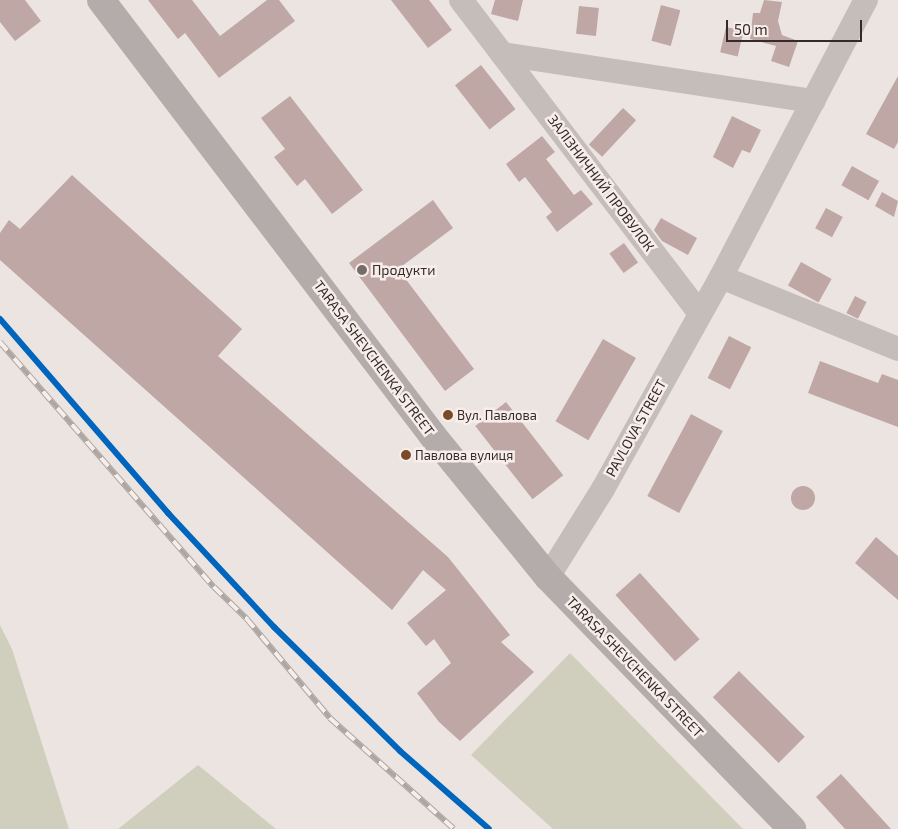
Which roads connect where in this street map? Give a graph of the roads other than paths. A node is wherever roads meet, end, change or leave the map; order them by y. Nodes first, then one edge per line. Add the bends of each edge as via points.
1 (101, 0) edge
2 (462, 0) edge
3 (866, 0) edge
4 (502, 54) junction
5 (813, 101) junction
6 (721, 277) junction
7 (699, 312) junction
8 (898, 349) edge
9 (548, 576) junction
10 (792, 829) edge

1 - 9 main road, TARASA SHEVCHENKA STREET via 432,436
2 - 4 street, ЗАЛІЗНИЧНИЙ ПРОВУЛОК
3 - 5 street, PAVLOVA STREET
4 - 5 street
4 - 7 street, ЗАЛІЗНИЧНИЙ ПРОВУЛОК
5 - 6 street, PAVLOVA STREET
6 - 7 street, PAVLOVA STREET
6 - 8 street
7 - 9 street, PAVLOVA STREET via 603,489
9 - 10 main road, TARASA SHEVCHENKA STREET

